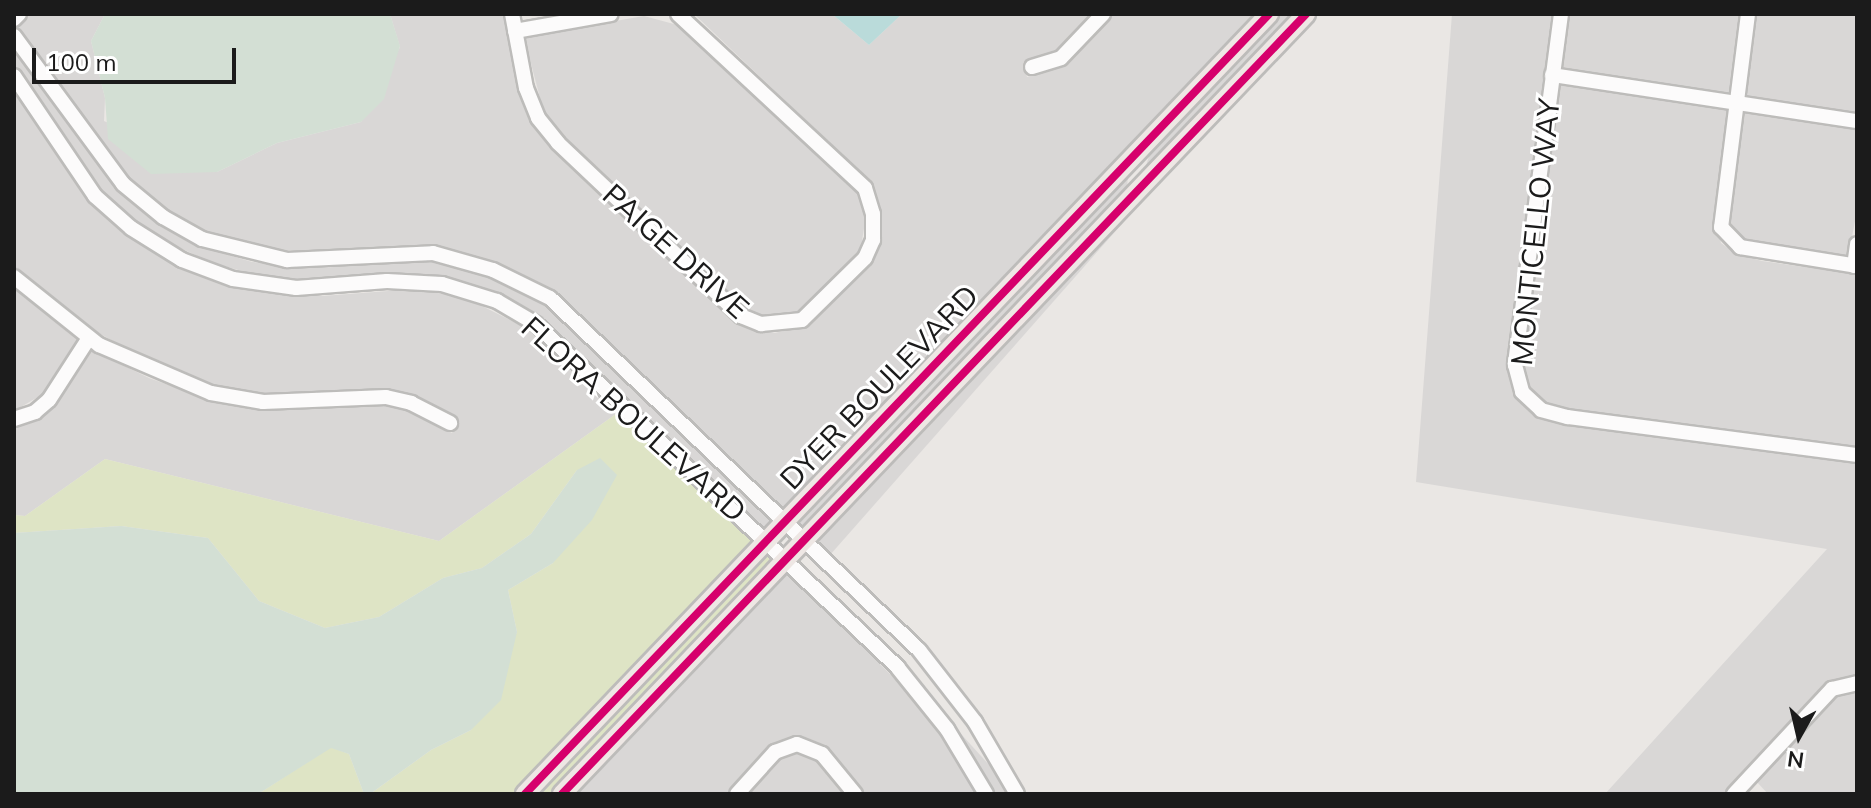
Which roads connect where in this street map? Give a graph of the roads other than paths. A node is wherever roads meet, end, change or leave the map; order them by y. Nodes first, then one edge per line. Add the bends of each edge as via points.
1 (19, 14) edge
2 (512, 14) edge
3 (611, 14) edge
4 (678, 14) edge
5 (1103, 14) edge
6 (1269, 14) edge
7 (1306, 14) edge
8 (1561, 14) edge
9 (1748, 14) edge
10 (14, 19) edge
11 (515, 31) junction
12 (14, 36) edge
13 (1032, 67) dead end
14 (1552, 75) junction
15 (14, 76) edge
16 (1736, 102) junction
17 (1857, 121) edge
18 (1146, 142) junction
19 (1134, 194) junction
20 (1857, 244) edge
21 (1856, 266) edge
22 (14, 277) edge
23 (89, 338) junction
24 (14, 419) edge
25 (450, 423) dead end
26 (1857, 455) edge
27 (785, 521) junction
28 (766, 541) junction
29 (805, 541) junction
30 (786, 559) junction
31 (1857, 683) edge
32 (1745, 782) junction
33 (525, 794) edge
34 (562, 794) edge
35 (737, 794) edge
36 (855, 794) edge
37 (986, 794) edge
38 (1017, 794) edge
39 (1734, 794) edge
40 (1758, 794) edge

1 - 10 street
2 - 11 street, PAIGE DRIVE
3 - 11 street
4 - 11 street, PAIGE DRIVE via 865,188 873,214 873,240 865,258 802,320 761,324 741,316 558,143 538,118 526,88
5 - 13 street via 1061,58
6 - 18 main road, DYER BOULEVARD
7 - 19 main road, DYER BOULEVARD
8 - 14 street, MONTICELLO WAY
9 - 16 street
12 - 27 street, FLORA BOULEVARD via 123,184 172,223 228,248 276,258 433,253 493,270 550,298
14 - 16 street
14 - 26 street, MONTICELLO WAY via 1515,365 1522,392 1541,410 1568,417
15 - 28 street, FLORA BOULEVARD via 78,176 153,244 207,270 262,284 322,288 416,281 497,301 566,348
16 - 17 street
16 - 21 street via 1721,212 1727,239 1763,253
18 - 19 main road
18 - 27 main road, DYER BOULEVARD
19 - 29 main road, DYER BOULEVARD
20 - 21 street
22 - 23 street
23 - 24 street via 49,400
23 - 25 street via 151,371 211,393 263,402 386,397
27 - 28 main road, DYER BOULEVARD
27 - 29 street, FLORA BOULEVARD
28 - 30 street, FLORA BOULEVARD
28 - 33 main road, DYER BOULEVARD
29 - 30 main road, DYER BOULEVARD
29 - 38 street, FLORA BOULEVARD via 883,613 949,685
30 - 34 main road, DYER BOULEVARD
30 - 37 street, FLORA BOULEVARD via 924,697
31 - 32 street via 1832,689
32 - 39 street
32 - 40 street
35 - 36 street via 775,752 797,744 822,754

